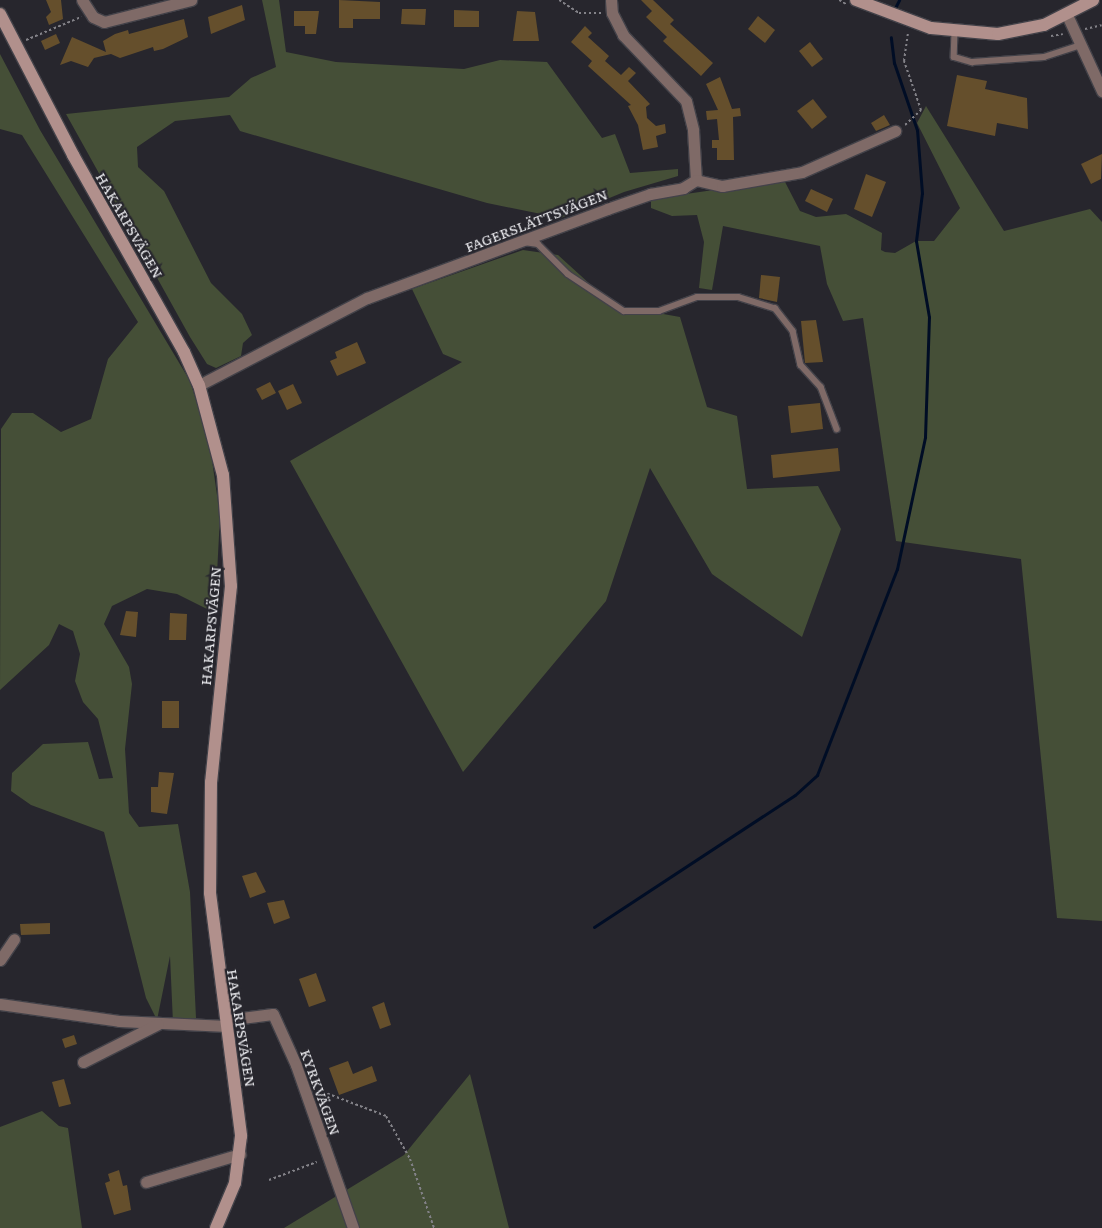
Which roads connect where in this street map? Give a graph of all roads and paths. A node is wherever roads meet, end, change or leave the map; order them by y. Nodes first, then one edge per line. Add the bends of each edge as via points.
1 (82, 0) edge
2 (191, 0) edge
3 (559, 0) edge
4 (611, 0) edge
5 (856, 0) edge
6 (1093, 0) edge
7 (612, 13) junction
8 (0, 14) edge
9 (91, 14) junction
10 (1067, 15) junction
11 (911, 23) junction
12 (955, 32) junction
13 (16, 44) junction
14 (1080, 45) junction
15 (1102, 91) edge
16 (905, 125) dead end
17 (895, 132) dead end
18 (696, 180) junction
19 (522, 242) junction
20 (199, 385) junction
21 (837, 429) dead end
22 (14, 939) dead end
23 (0, 960) edge
24 (0, 1004) edge
25 (227, 1023) junction
26 (158, 1024) junction
27 (83, 1062) dead end
28 (302, 1083) junction
29 (240, 1154) junction
30 (320, 1162) dead end
31 (269, 1180) dead end
32 (146, 1182) dead end
33 (216, 1228) edge
34 (353, 1228) edge
35 (434, 1228) edge

1 - 9 street
2 - 9 street via 104,22
3 - 7 path via 579,13
4 - 7 street
5 - 11 street
6 - 10 street
7 - 18 street via 623,35 686,101 694,130
8 - 13 street, HAKARPSVÄGEN
9 - 13 path
10 - 12 street via 998,34
10 - 14 street
11 - 12 street
11 - 16 path via 904,61 920,104 917,116
12 - 14 lane via 954,57 972,62 1044,57
13 - 20 street, HAKARPSVÄGEN
14 - 15 street
17 - 18 street via 814,169 785,176 722,186
18 - 19 street, FAGERSLÄTTSVÄGEN via 683,188 650,194
19 - 20 street, FAGERSLÄTTSVÄGEN via 367,298
19 - 21 lane via 538,244 568,274 624,311 659,310 697,297 738,297 775,308 793,331 801,365 821,387
20 - 25 street, HAKARPSVÄGEN via 224,475 231,557 211,774 210,866
22 - 23 street
24 - 26 street
25 - 26 street
25 - 28 street, KYRKVÄGEN via 273,1014
25 - 29 street, HAKARPSVÄGEN
26 - 27 street
28 - 34 street, KYRKVÄGEN
28 - 35 path via 386,1116 410,1159
29 - 32 street
29 - 33 street, HAKARPSVÄGEN via 235,1183
30 - 31 path

